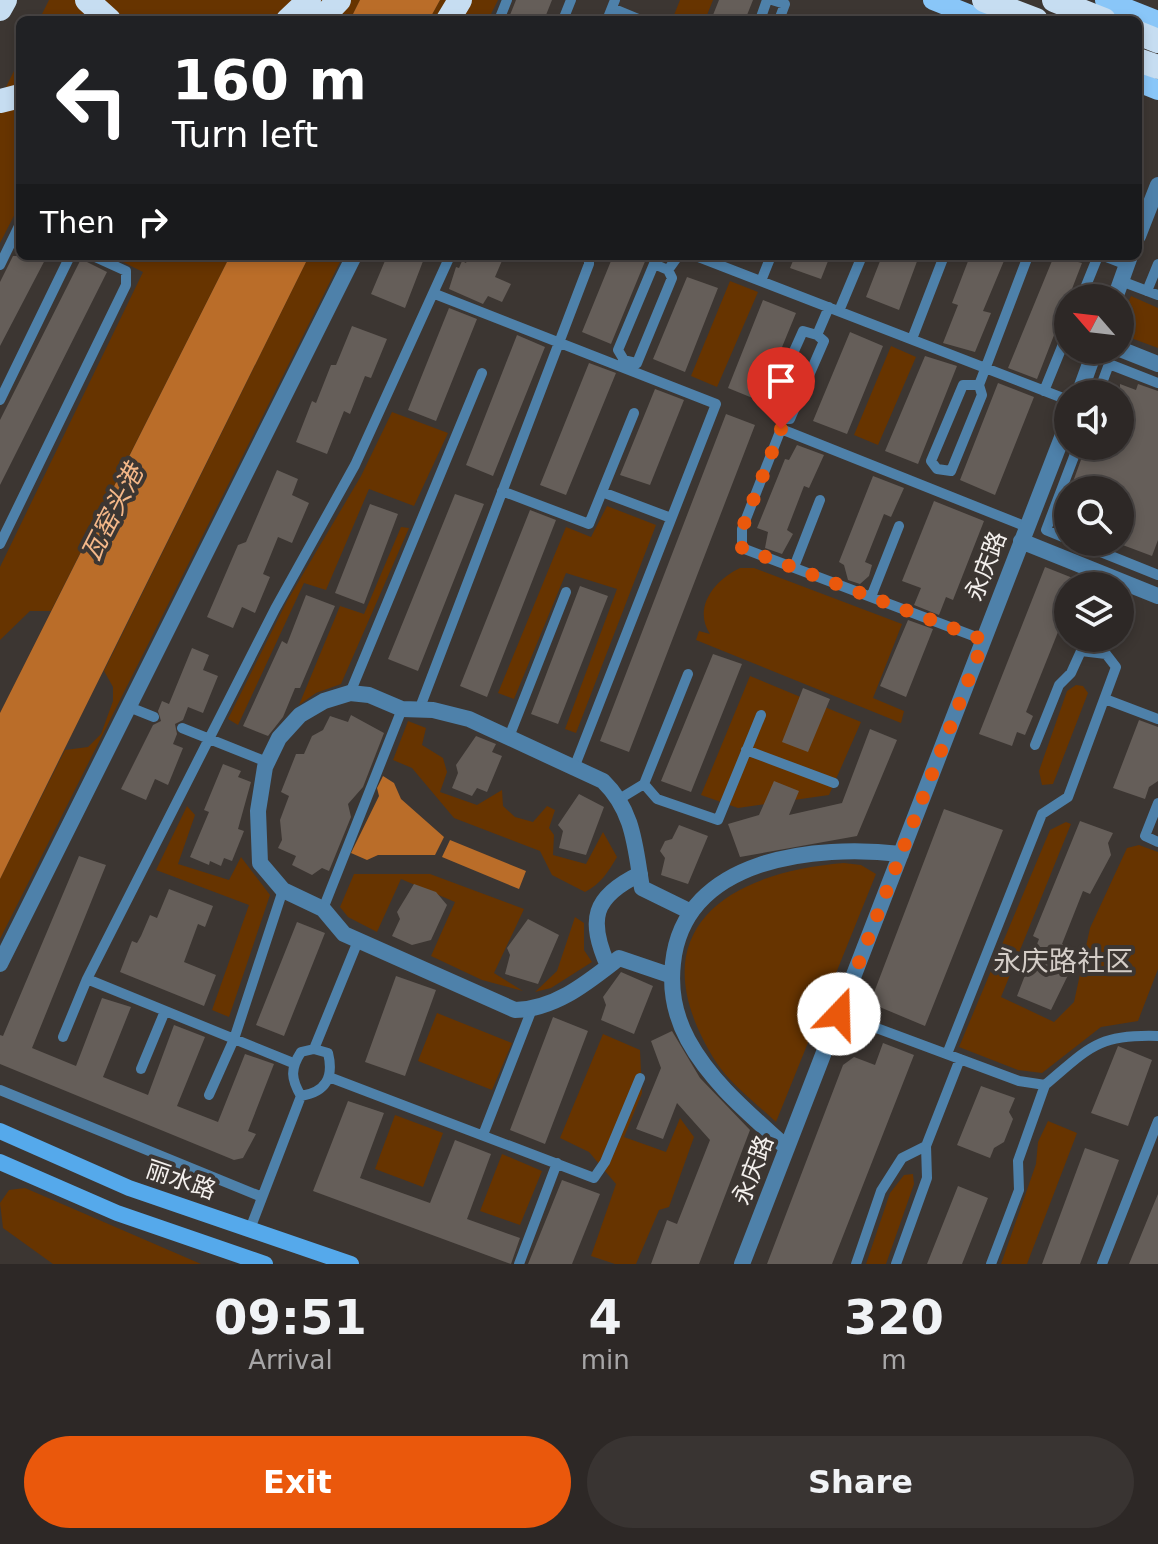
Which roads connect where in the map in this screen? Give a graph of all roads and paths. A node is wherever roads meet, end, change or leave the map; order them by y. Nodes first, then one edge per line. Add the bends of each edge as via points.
1 (5, 0) edge
2 (87, 0) edge
3 (309, 0) edge
4 (339, 0) edge
5 (770, 0) edge
6 (933, 0) edge
7 (984, 0) edge
8 (1054, 0) edge
9 (1105, 0) edge
10 (614, 4) edge
11 (0, 9) edge
12 (105, 16) edge
13 (292, 16) edge
14 (324, 16) edge
15 (634, 16) edge
16 (780, 16) edge
17 (973, 16) edge
18 (1026, 16) edge
19 (1094, 16) edge
20 (1158, 21) edge
21 (1158, 185) edge
22 (1142, 226) edge
23 (16, 232) edge
24 (68, 260) edge
25 (102, 260) edge
26 (352, 260) edge
27 (448, 260) edge
28 (589, 260) edge
29 (675, 260) edge
30 (706, 260) edge
31 (769, 260) edge
32 (860, 260) edge
33 (942, 260) edge
34 (1026, 260) edge
35 (1099, 260) edge
36 (1158, 264) edge
37 (0, 265) edge
38 (1126, 267) edge
39 (668, 270) junction
40 (761, 281) junction
41 (1088, 284) edge
42 (1147, 291) junction
43 (435, 294) junction
44 (1158, 295) edge
45 (834, 309) junction
46 (817, 335) junction
47 (912, 339) junction
48 (560, 341) junction
49 (1134, 355) edge
50 (1055, 364) edge
51 (1158, 364) edge
52 (985, 368) junction
53 (482, 373) dead end
54 (1103, 380) edge
55 (1158, 383) edge
56 (979, 385) junction
57 (1044, 391) junction
58 (1054, 395) edge
59 (0, 400) edge
60 (634, 413) dead end
61 (1054, 458) edge
62 (502, 491) junction
63 (602, 492) junction
64 (820, 500) dead end
65 (1054, 509) edge
66 (0, 511) edge
67 (13, 518) junction
68 (671, 518) junction
69 (899, 526) dead end
70 (1054, 533) edge
71 (1024, 534) junction
72 (0, 544) edge
73 (1111, 556) edge
74 (794, 567) junction
75 (1158, 575) edge
76 (566, 592) dead end
77 (1158, 596) edge
78 (871, 597) junction
79 (984, 640) junction
80 (688, 674) dead end
81 (350, 693) junction
82 (1105, 699) junction
83 (129, 707) junction
84 (402, 709) junction
85 (419, 710) junction
86 (761, 715) dead end
87 (154, 717) dead end
88 (1158, 719) edge
89 (182, 728) dead end
90 (509, 737) junction
91 (209, 740) junction
92 (1035, 745) dead end
93 (746, 750) junction
94 (267, 762) junction
95 (574, 768) junction
96 (834, 783) dead end
97 (644, 784) junction
98 (621, 798) junction
99 (1158, 803) edge
100 (1158, 842) edge
101 (901, 854) junction
102 (640, 874) junction
103 (283, 890) junction
104 (323, 909) junction
105 (691, 912) junction
106 (358, 941) junction
107 (0, 964) edge
108 (608, 966) junction
109 (672, 976) junction
110 (87, 979) junction
111 (532, 1009) junction
112 (165, 1011) junction
113 (839, 1014) junction
114 (1158, 1036) edge
115 (63, 1037) dead end
116 (234, 1039) junction
117 (314, 1049) junction
118 (947, 1054) junction
119 (960, 1059) junction
120 (293, 1063) junction
121 (141, 1069) dead end
122 (329, 1077) junction
123 (640, 1078) dead end
124 (1045, 1085) junction
125 (0, 1090) edge
126 (209, 1095) dead end
127 (301, 1096) junction
128 (1158, 1121) edge
129 (0, 1131) edge
130 (483, 1135) junction
131 (926, 1146) junction
132 (787, 1148) junction
133 (0, 1162) edge
134 (557, 1163) junction
135 (262, 1197) junction
136 (250, 1229) junction
137 (265, 1264) edge
138 (351, 1264) edge
139 (519, 1264) edge
140 (742, 1264) edge
141 (856, 1264) edge
142 (896, 1264) edge
143 (991, 1264) edge
144 (1102, 1264) edge

1 - 11 highway
2 - 12 highway
3 - 13 highway
4 - 14 highway
5 - 16 lane via 785,4
6 - 17 main road
7 - 18 highway
8 - 19 highway
9 - 20 main road
10 - 15 lane
21 - 22 street
23 - 37 lane
24 - 59 lane
25 - 67 lane via 126,271 126,285
26 - 83 street
27 - 43 lane
28 - 48 lane
29 - 39 lane
30 - 40 lane
31 - 40 lane
32 - 45 lane
33 - 47 lane
34 - 52 lane
35 - 41 lane
36 - 42 lane
38 - 42 lane
39 - 39 lane via 654,264 618,350 624,360 637,363 672,278
40 - 45 lane
42 - 44 lane
43 - 48 lane
43 - 91 lane via 355,465
45 - 46 lane
45 - 47 lane
46 - 46 lane via 803,331 769,407 781,419 790,419 824,341
47 - 52 lane
48 - 62 lane
48 - 68 lane via 716,404
49 - 51 street
50 - 57 lane
52 - 56 lane
52 - 57 lane
53 - 81 lane
54 - 55 lane via 1109,364
56 - 56 lane via 982,395 951,471 937,469 931,461 963,385
57 - 58 lane
60 - 63 lane
61 - 71 street, 永庆路
62 - 63 lane via 589,524
62 - 85 lane
63 - 68 lane
64 - 74 lane
65 - 70 lane via 1046,530
66 - 67 lane
67 - 72 lane
68 - 95 lane
69 - 78 lane
71 - 74 lane via 781,429 742,529 742,548
71 - 77 street
71 - 79 street, 永庆路
73 - 75 lane
74 - 78 lane
76 - 90 lane
78 - 79 lane
79 - 101 street, 永庆路
80 - 97 lane
81 - 84 street
81 - 94 street via 300,715
82 - 88 lane
82 - 92 lane via 1116,667 1106,654 1081,651 1059,685
82 - 118 lane via 1068,797 1042,814
83 - 87 lane
83 - 107 street
84 - 85 street
84 - 104 lane
85 - 90 street via 469,719
86 - 93 lane
89 - 91 lane
90 - 95 street
91 - 94 lane
91 - 110 lane
93 - 96 lane
93 - 97 lane via 718,820 657,799
94 - 103 street via 258,811 260,863
95 - 98 street via 603,781
97 - 98 lane
98 - 102 street
99 - 100 lane via 1145,836
101 - 105 street via 782,858 725,880
101 - 113 street, 永庆路
102 - 105 street via 642,888
102 - 108 street via 608,895 597,912 595,936
103 - 104 street
103 - 116 lane
104 - 106 street via 344,934
105 - 109 street via 679,930
106 - 111 street via 515,1010
106 - 117 lane
108 - 109 street via 619,958
108 - 111 street via 581,987
109 - 132 street via 674,1002 687,1039 716,1082
110 - 112 lane
110 - 115 lane
111 - 130 lane
112 - 116 lane
112 - 121 lane
113 - 118 lane
113 - 132 street, 永庆路
114 - 124 lane via 1125,1035 1095,1042
116 - 120 lane
116 - 126 lane
117 - 120 lane via 301,1052
117 - 122 lane via 328,1053
118 - 119 lane
119 - 124 lane
119 - 131 lane
120 - 127 lane via 292,1081
122 - 127 lane via 316,1093
122 - 130 lane
123 - 134 lane via 594,1178
124 - 143 lane via 1018,1161 1019,1190
125 - 135 lane
127 - 135 lane
128 - 144 lane
129 - 136 main road, 丽水路 via 129,1188
130 - 134 lane
131 - 141 lane via 902,1158 881,1191
131 - 142 lane via 927,1178
132 - 140 street, 永庆路
133 - 137 main road via 117,1213
134 - 139 lane
135 - 136 lane
136 - 138 main road, 丽水路

